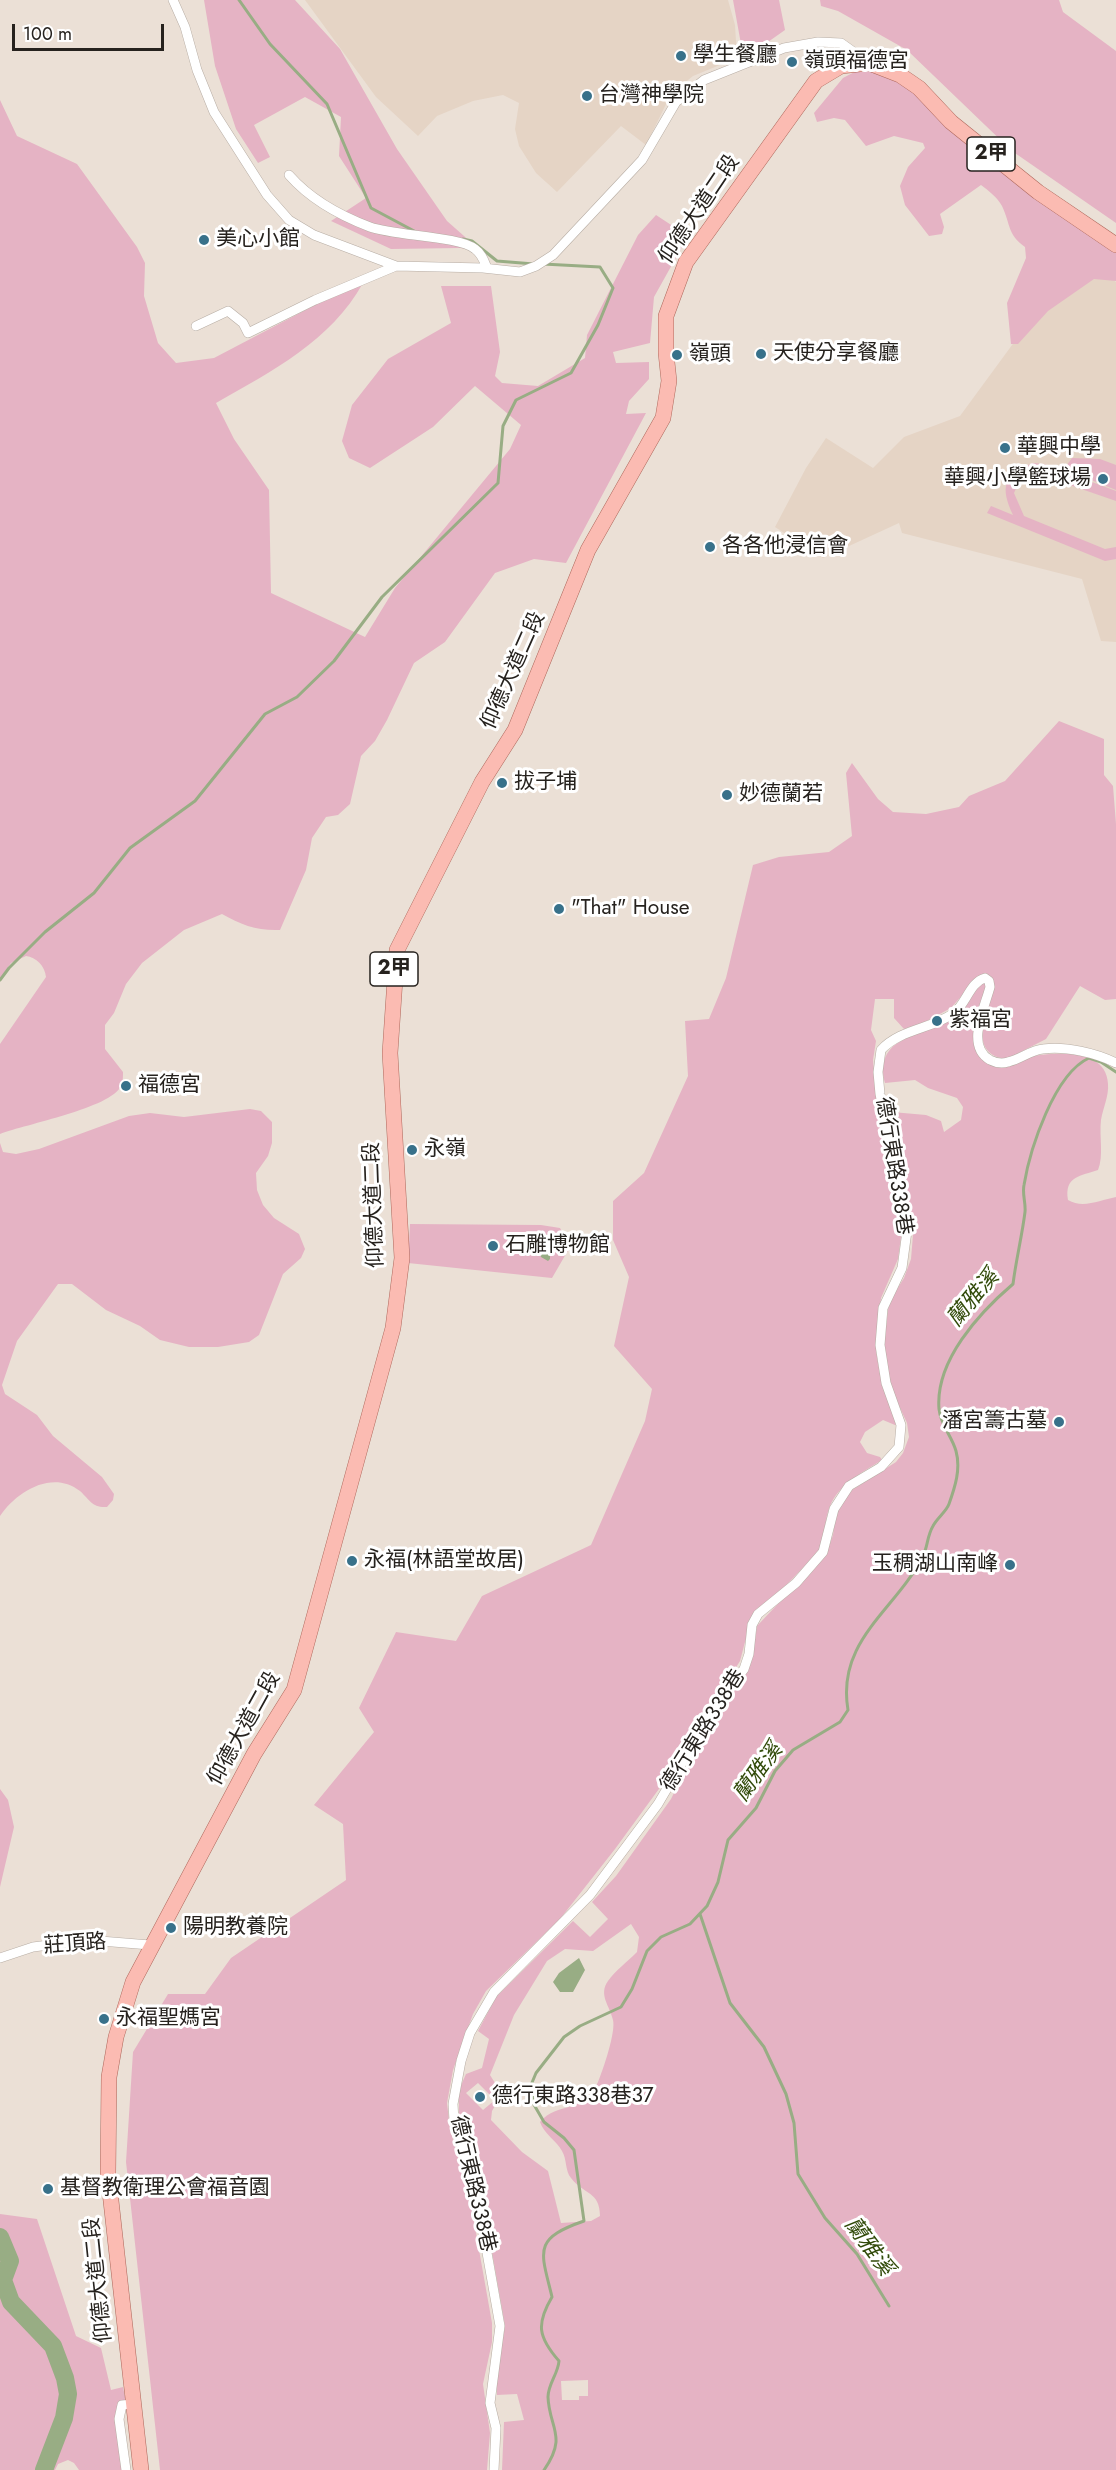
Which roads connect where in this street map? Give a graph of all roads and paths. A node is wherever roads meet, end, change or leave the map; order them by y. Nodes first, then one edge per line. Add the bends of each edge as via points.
1 (173, 0) edge
2 (869, 63) junction
3 (289, 175) dead end
4 (1116, 245) edge
5 (396, 266) junction
6 (487, 268) junction
7 (196, 326) dead end
8 (1116, 1063) edge
9 (150, 1945) junction
10 (0, 1958) edge
11 (133, 2404) junction
12 (126, 2470) edge
13 (141, 2470) edge
14 (494, 2470) edge

1 - 5 street via 214,112 277,207 314,236
2 - 4 main road, 2甲 via 912,82 951,122 1038,192
2 - 6 street via 841,43 818,42 784,48 704,80 676,102 642,160 553,255 520,272
2 - 9 main road, 仰德大道二段 / 2甲 via 835,68 816,81 686,262 666,316 669,381 663,418 588,550 514,730 482,782 397,950 390,1053 402,1258 393,1328 294,1690
3 - 6 street via 300,187 347,218 381,230 460,242 474,248
5 - 6 street
5 - 7 street via 248,333 243,323 228,311
8 - 14 street, 德行東路338巷 via 1102,1056 1046,1048 1009,1062 984,1056 978,1042 978,1027 990,987 985,978 975,984 951,1015 896,1038 881,1050 880,1094 907,1231 902,1268 883,1308 880,1345 884,1374 901,1425 899,1447 881,1467 849,1486 834,1509 823,1552 796,1583 758,1614 752,1625 744,1668 712,1712 658,1804 590,1895 494,1992 470,2033 460,2061 454,2121 481,2218 500,2326 490,2403 496,2428
9 - 10 street, 莊頂路 via 88,1940 33,1947
9 - 11 main road, 仰德大道二段 / 2甲 via 133,1982 116,2037 109,2077 108,2174
11 - 12 street via 122,2405 120,2420
11 - 13 main road, 仰德大道二段 / 2甲

